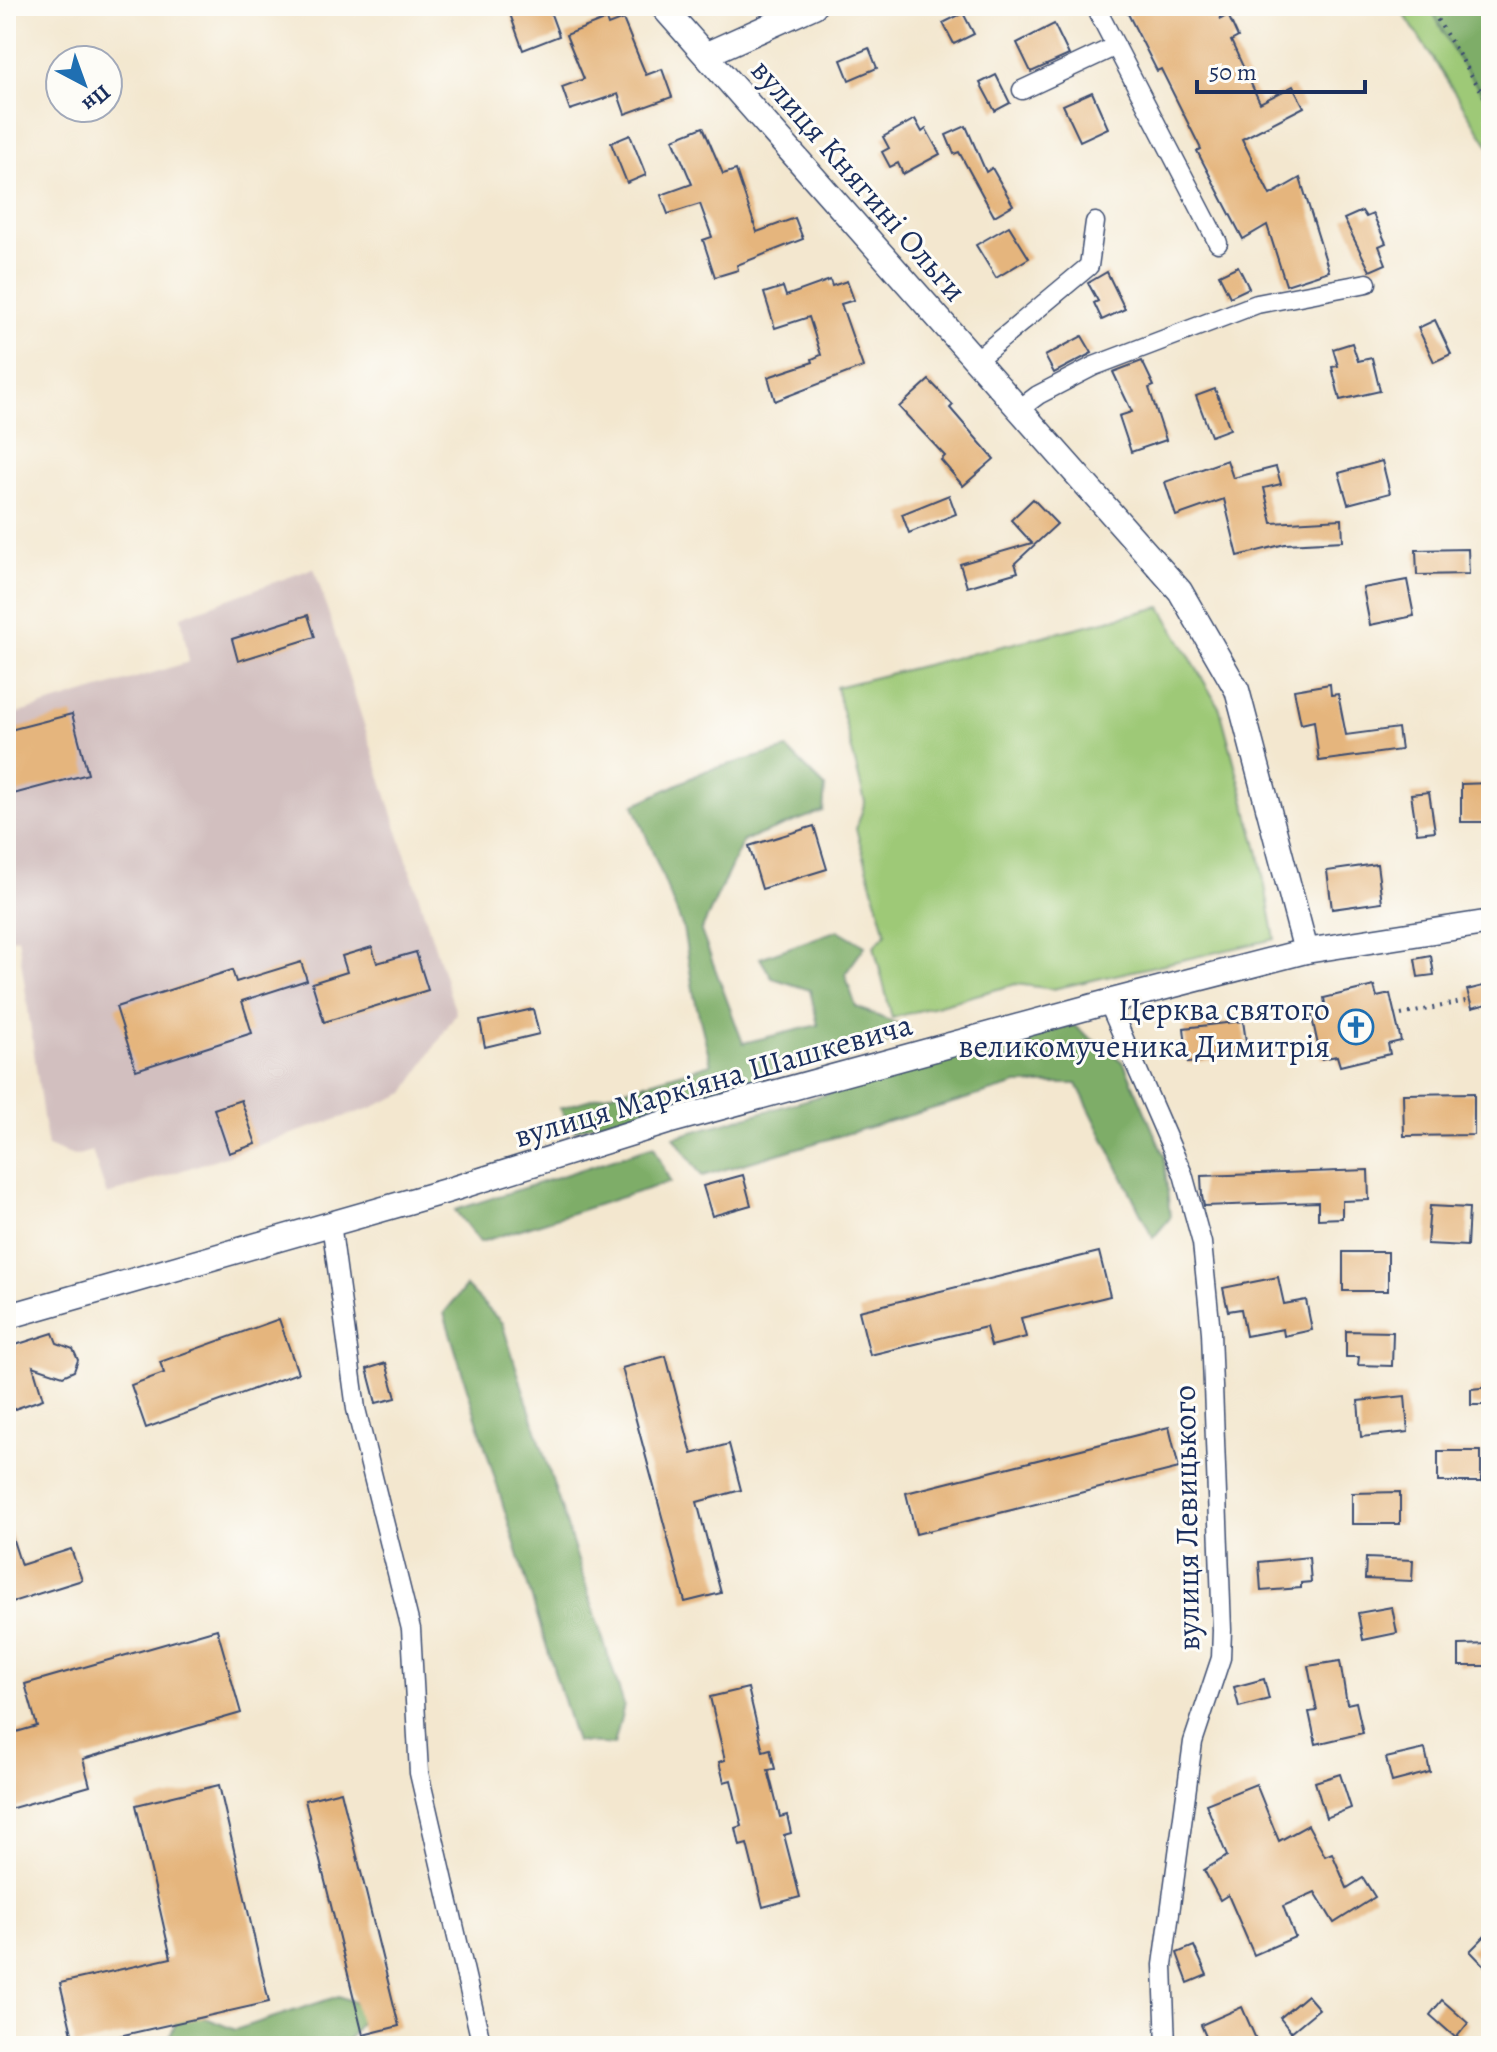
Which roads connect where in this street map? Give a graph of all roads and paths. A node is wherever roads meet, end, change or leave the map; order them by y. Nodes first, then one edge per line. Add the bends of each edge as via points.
1 (662, 6) edge
2 (814, 6) edge
3 (1095, 6) edge
4 (1429, 6) edge
5 (1116, 46) junction
6 (707, 54) junction
7 (1022, 90) dead end
8 (1491, 107) edge
9 (1095, 222) dead end
10 (1218, 243) dead end
11 (1367, 283) dead end
12 (975, 361) junction
13 (1018, 410) junction
14 (1491, 922) edge
15 (1306, 951) junction
16 (1470, 1000) dead end
17 (1108, 1002) junction
18 (1401, 1015) dead end
19 (331, 1223) junction
20 (6, 1317) edge
21 (482, 2046) edge
22 (1166, 2046) edge

1 - 6 street, вулиця Княгині Ольги
2 - 6 street
3 - 5 street
4 - 8 path
5 - 7 street
5 - 10 street
6 - 12 street, вулиця Княгині Ольги
9 - 12 street via 1089,266
11 - 13 street via 1257,304 1094,366
12 - 13 street, вулиця Княгині Ольги
13 - 15 street, вулиця Княгині Ольги via 1180,591 1237,690
14 - 15 street, вулиця Маркіяна Шашкевича
15 - 17 street, вулиця Маркіяна Шашкевича
16 - 18 path
17 - 19 street, вулиця Маркіяна Шашкевича via 667,1122
17 - 22 street, вулиця Левицького via 1183,1174 1202,1243 1211,1332 1221,1658 1193,1742 1163,1965
19 - 20 street, вулиця Маркіяна Шашкевича
19 - 21 street via 356,1409 411,1629 419,1773

